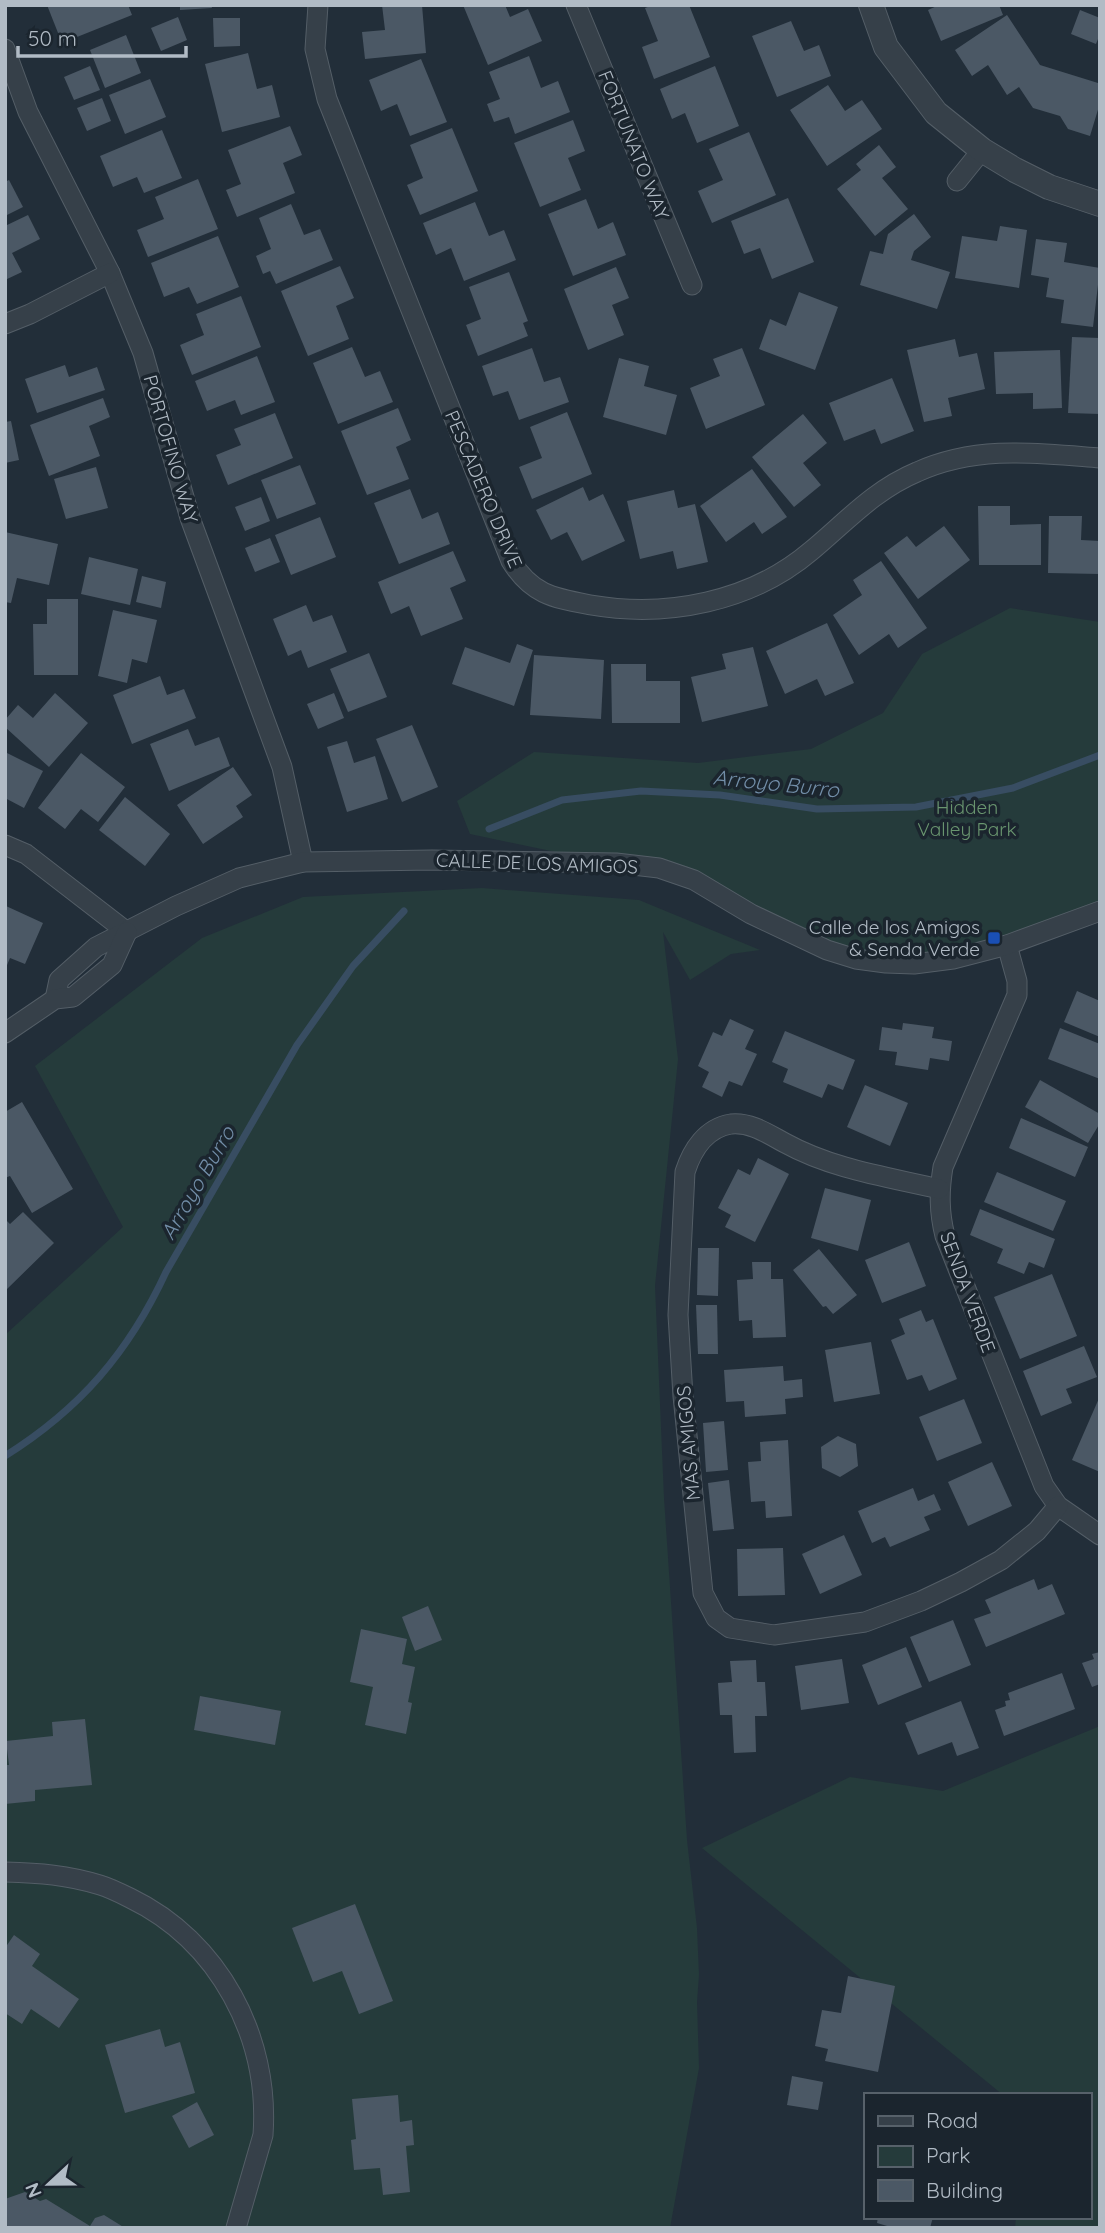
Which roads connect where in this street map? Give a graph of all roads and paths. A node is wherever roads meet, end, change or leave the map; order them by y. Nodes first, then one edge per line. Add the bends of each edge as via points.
1 (318, 5) edge
2 (576, 5) edge
3 (871, 5) edge
4 (5, 49) edge
5 (982, 149) junction
6 (957, 181) dead end
7 (1100, 204) edge
8 (110, 273) junction
9 (691, 285) dead end
10 (5, 324) edge
11 (1100, 458) edge
12 (5, 845) edge
13 (303, 862) junction
14 (1100, 911) edge
15 (127, 932) junction
16 (1007, 945) junction
17 (5, 1033) edge
18 (939, 1189) junction
19 (1058, 1506) junction
20 (1100, 1535) edge
21 (5, 1872) edge
22 (236, 2228) edge

1 - 11 street, PESCADERO DRIVE via 315,49 327,99 511,561 525,580 544,594 612,608 653,610 726,598 775,576 810,552 878,492 917,472 965,457 1015,451
2 - 9 street, FORTUNATO WAY
3 - 5 street via 886,47 908,78 936,113
4 - 8 street, PORTOFINO WAY via 33,124
5 - 6 street
5 - 7 street via 1049,187
8 - 10 street
8 - 13 street, PORTOFINO WAY via 143,353 190,517 282,767
12 - 15 street via 26,854
13 - 15 street, CALLE DE LOS AMIGOS via 239,878
13 - 16 street, CALLE DE LOS AMIGOS via 445,860 659,868 694,880 751,914 827,950 856,959 914,964
14 - 16 street, CALLE DE LOS AMIGOS
15 - 17 street via 112,965 73,998 55,999
16 - 18 street, SENDA VERDE via 1017,981 1014,1006 943,1167
18 - 19 street, SENDA VERDE via 945,1236 1031,1459
18 - 19 street, MAS AMIGOS via 836,1164 747,1124 729,1124 711,1132 691,1155 685,1172 678,1315 703,1593 716,1618 730,1628 774,1635 865,1622 921,1601 1001,1560 1037,1531
19 - 20 street, SENDA VERDE
21 - 22 street via 54,1873 103,1885 149,1907 189,1938 222,1976 250,2033 260,2069 264,2120

